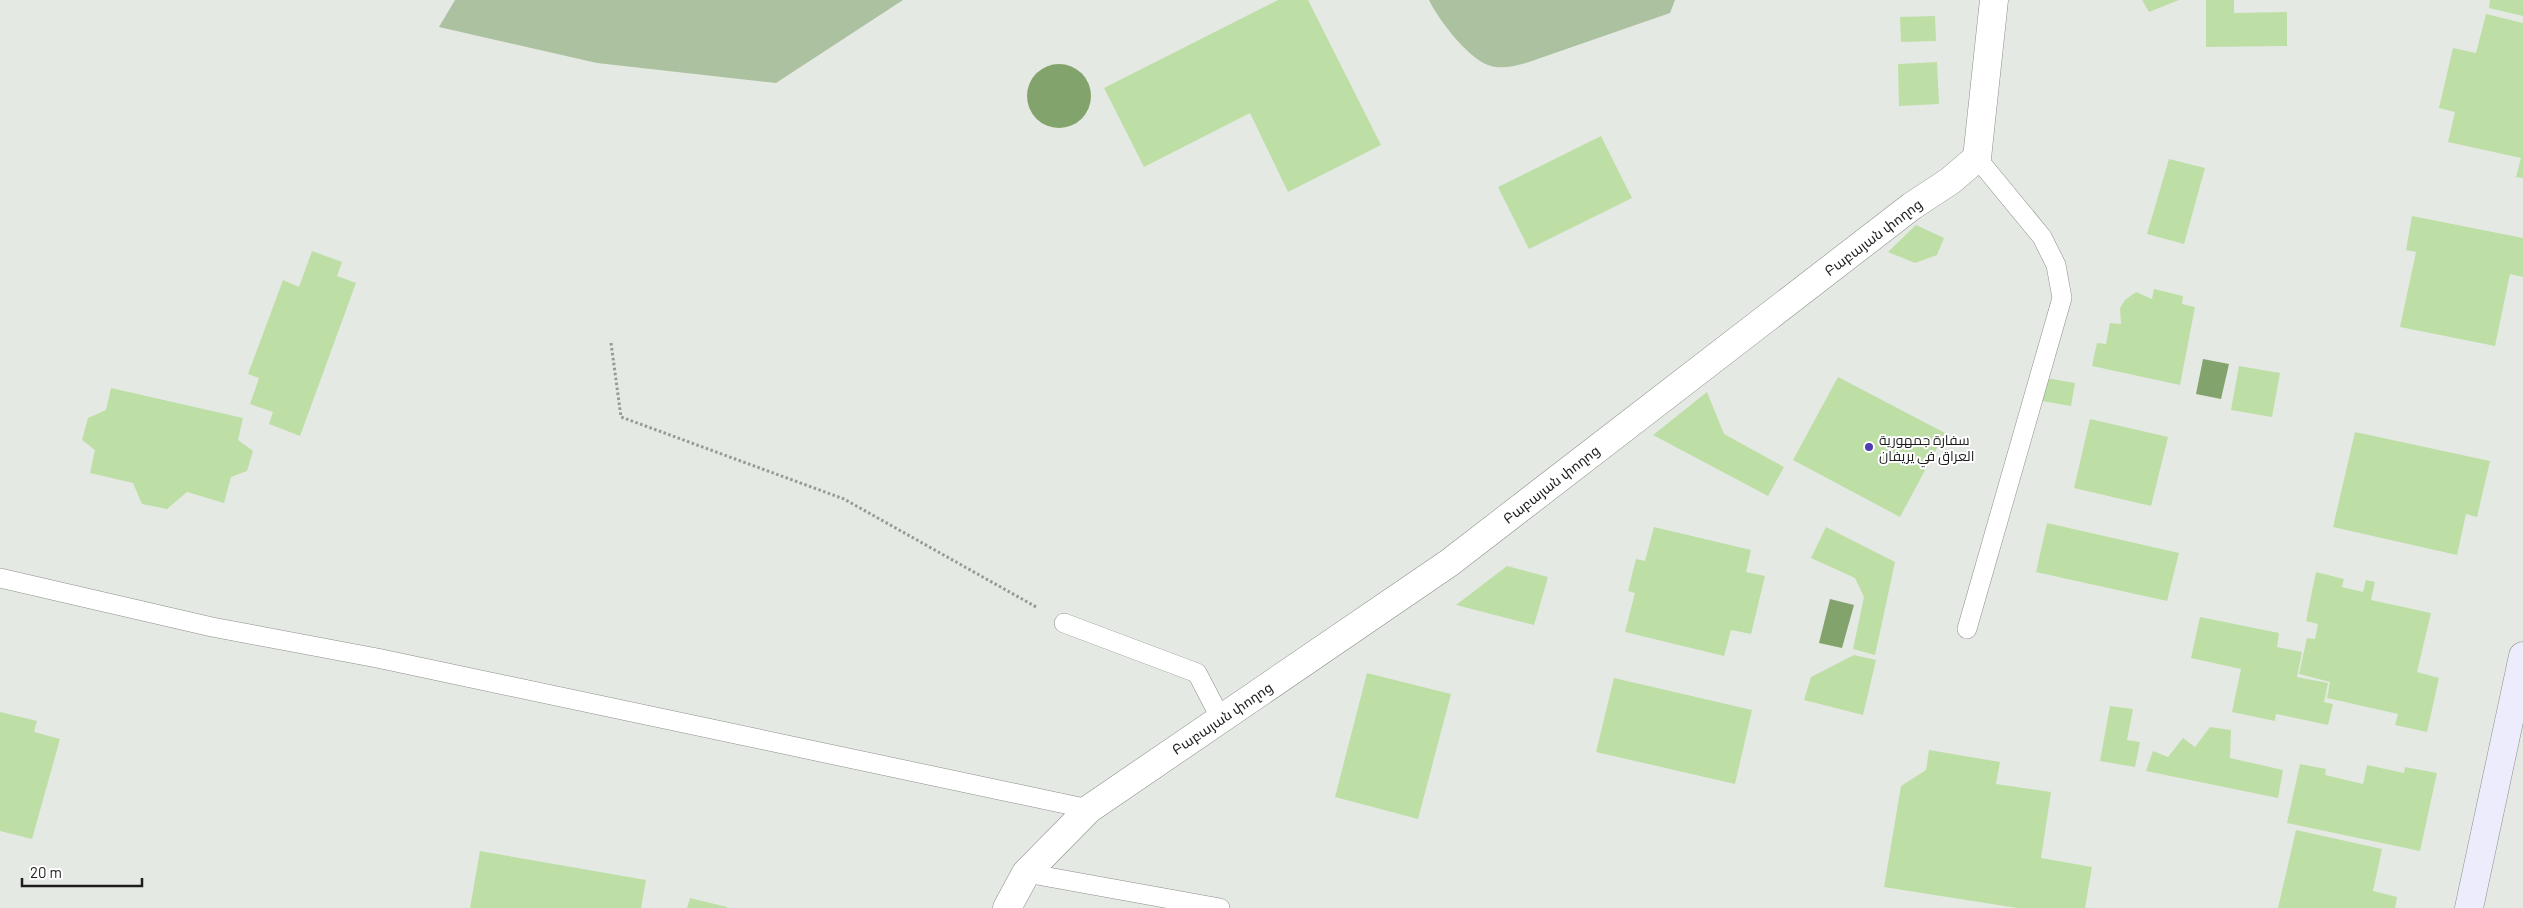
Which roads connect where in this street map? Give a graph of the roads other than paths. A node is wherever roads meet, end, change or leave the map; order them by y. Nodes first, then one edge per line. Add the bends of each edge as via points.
1 (1994, 0) edge
2 (1977, 158) junction
3 (0, 578) edge
4 (1064, 622) road end
5 (1967, 629) dead end
6 (2523, 656) edge
7 (1221, 718) junction
8 (1089, 810) junction
9 (1026, 873) junction
10 (1007, 908) edge
11 (1220, 908) edge
12 (2468, 908) edge

1 - 2 street
2 - 5 lane via 2042,237 2056,264 2062,298
2 - 7 street, Բաբայան փողոց via 1950,182 1912,206 1449,563
3 - 8 lane via 212,627 377,658
4 - 7 lane via 1196,674
6 - 12 street
7 - 8 street, Բաբայան փողոց
8 - 9 street, Բաբայան փողոց
9 - 10 street, Բաբայան փողոց
9 - 11 lane

